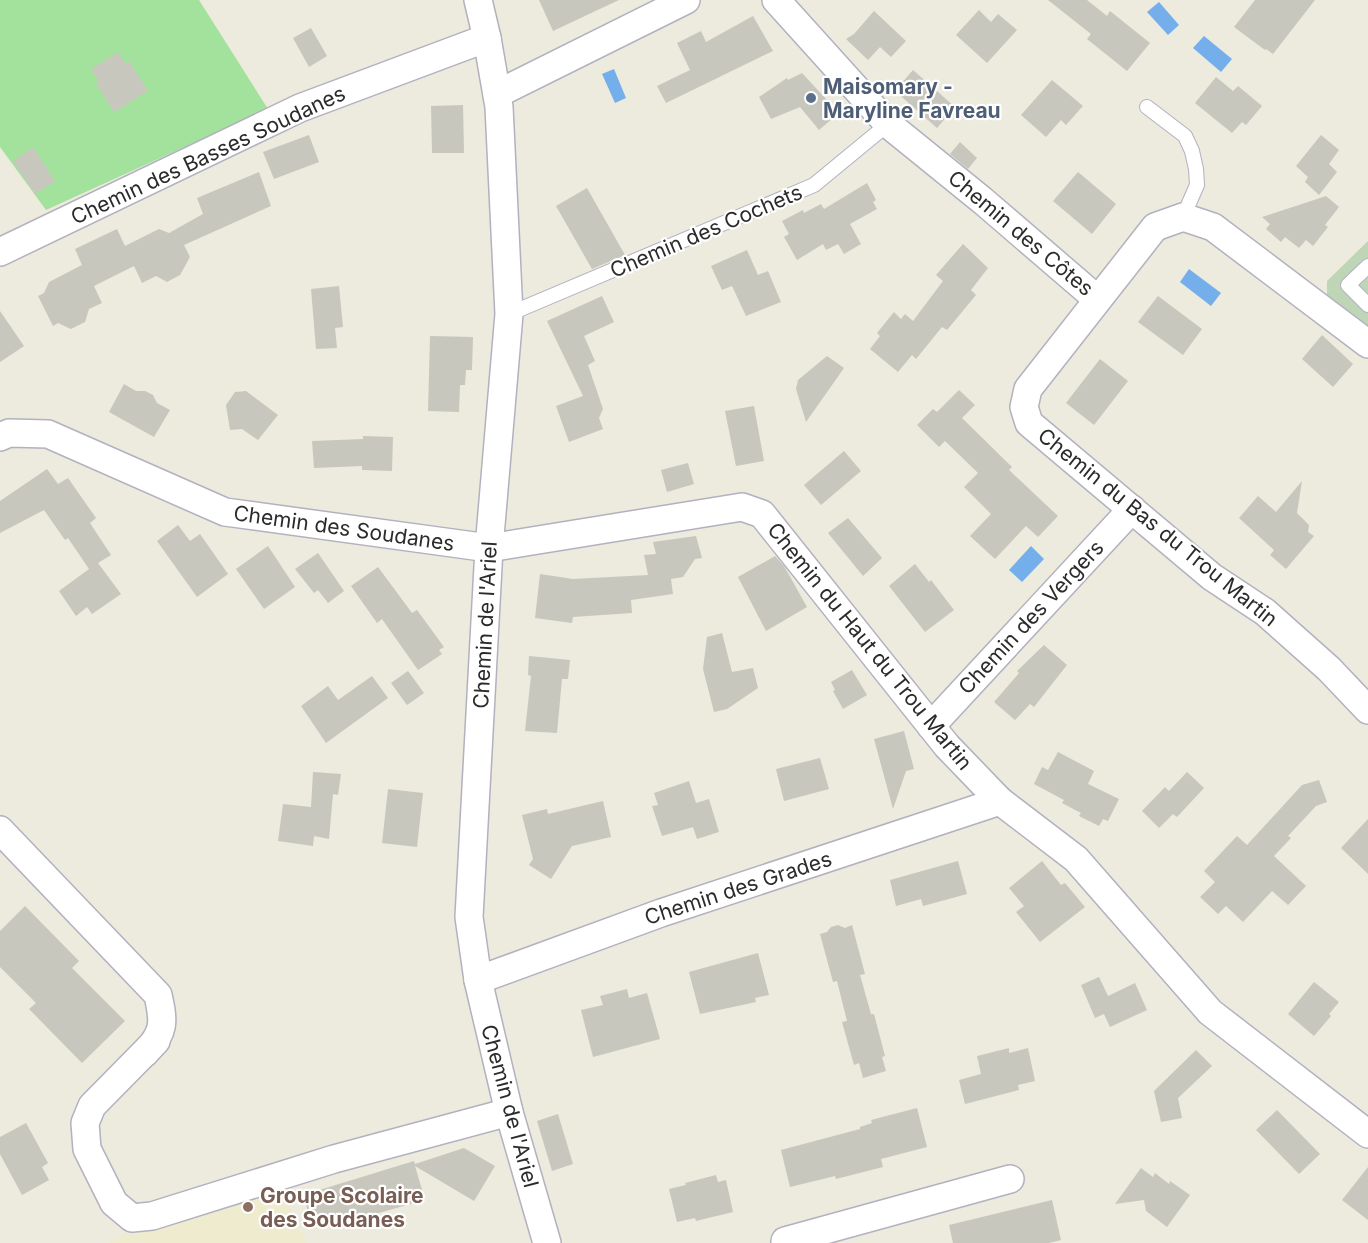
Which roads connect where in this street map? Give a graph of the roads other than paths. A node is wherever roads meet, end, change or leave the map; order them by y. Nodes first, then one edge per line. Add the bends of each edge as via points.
1 (478, 0) edge
2 (686, 0) edge
3 (776, 0) edge
4 (487, 38) junction
5 (496, 94) junction
6 (1147, 107) dead end
7 (888, 124) junction
8 (1183, 216) junction
9 (0, 252) edge
10 (1368, 266) edge
11 (1097, 299) junction
12 (1368, 305) edge
13 (509, 314) junction
14 (1368, 344) edge
15 (0, 437) edge
16 (1132, 509) junction
17 (489, 548) junction
18 (1368, 710) edge
19 (931, 726) junction
20 (1000, 801) junction
21 (0, 830) edge
22 (478, 980) junction
23 (509, 1112) junction
24 (1368, 1134) edge
25 (1010, 1179) dead end
26 (547, 1243) edge
27 (785, 1243) edge

1 - 4 street, Chemin de l'Ariel
2 - 5 street
3 - 7 street, Chemin des Côtes
4 - 5 street, Chemin de l'Ariel
4 - 9 street, Chemin des Basses Soudanes via 300,108
5 - 13 street, Chemin de l'Ariel
6 - 8 lane via 1185,136 1192,151 1197,185
7 - 11 street, Chemin des Côtes
7 - 13 lane, Chemin des Cochets via 814,185
8 - 11 street, Chemin des Côtes via 1155,227
8 - 14 street via 1213,227
10 - 12 lane via 1348,285
11 - 16 street, Chemin du Bas du Trou Martin via 1028,389 1024,407 1029,423
13 - 17 street, Chemin de l'Ariel
15 - 17 street, Chemin des Soudanes via 9,433 48,434 225,512
16 - 18 street, Chemin du Bas du Trou Martin via 1212,577 1265,612
16 - 19 street, Chemin des Vergers
17 - 19 street, Chemin du Haut du Trou Martin via 742,507 762,514
17 - 22 street, Chemin de l'Ariel via 470,917
19 - 20 street, Chemin du Haut du Trou Martin
20 - 22 street, Chemin des Grades via 661,913
20 - 24 street, Chemin du Haut du Trou Martin via 1076,859 1210,1012
21 - 23 street via 158,995 163,1019 156,1041 96,1108 94,1143 130,1209 152,1215 334,1159
22 - 23 street, Chemin de l'Ariel
23 - 26 street, Chemin de l'Ariel
25 - 27 street

